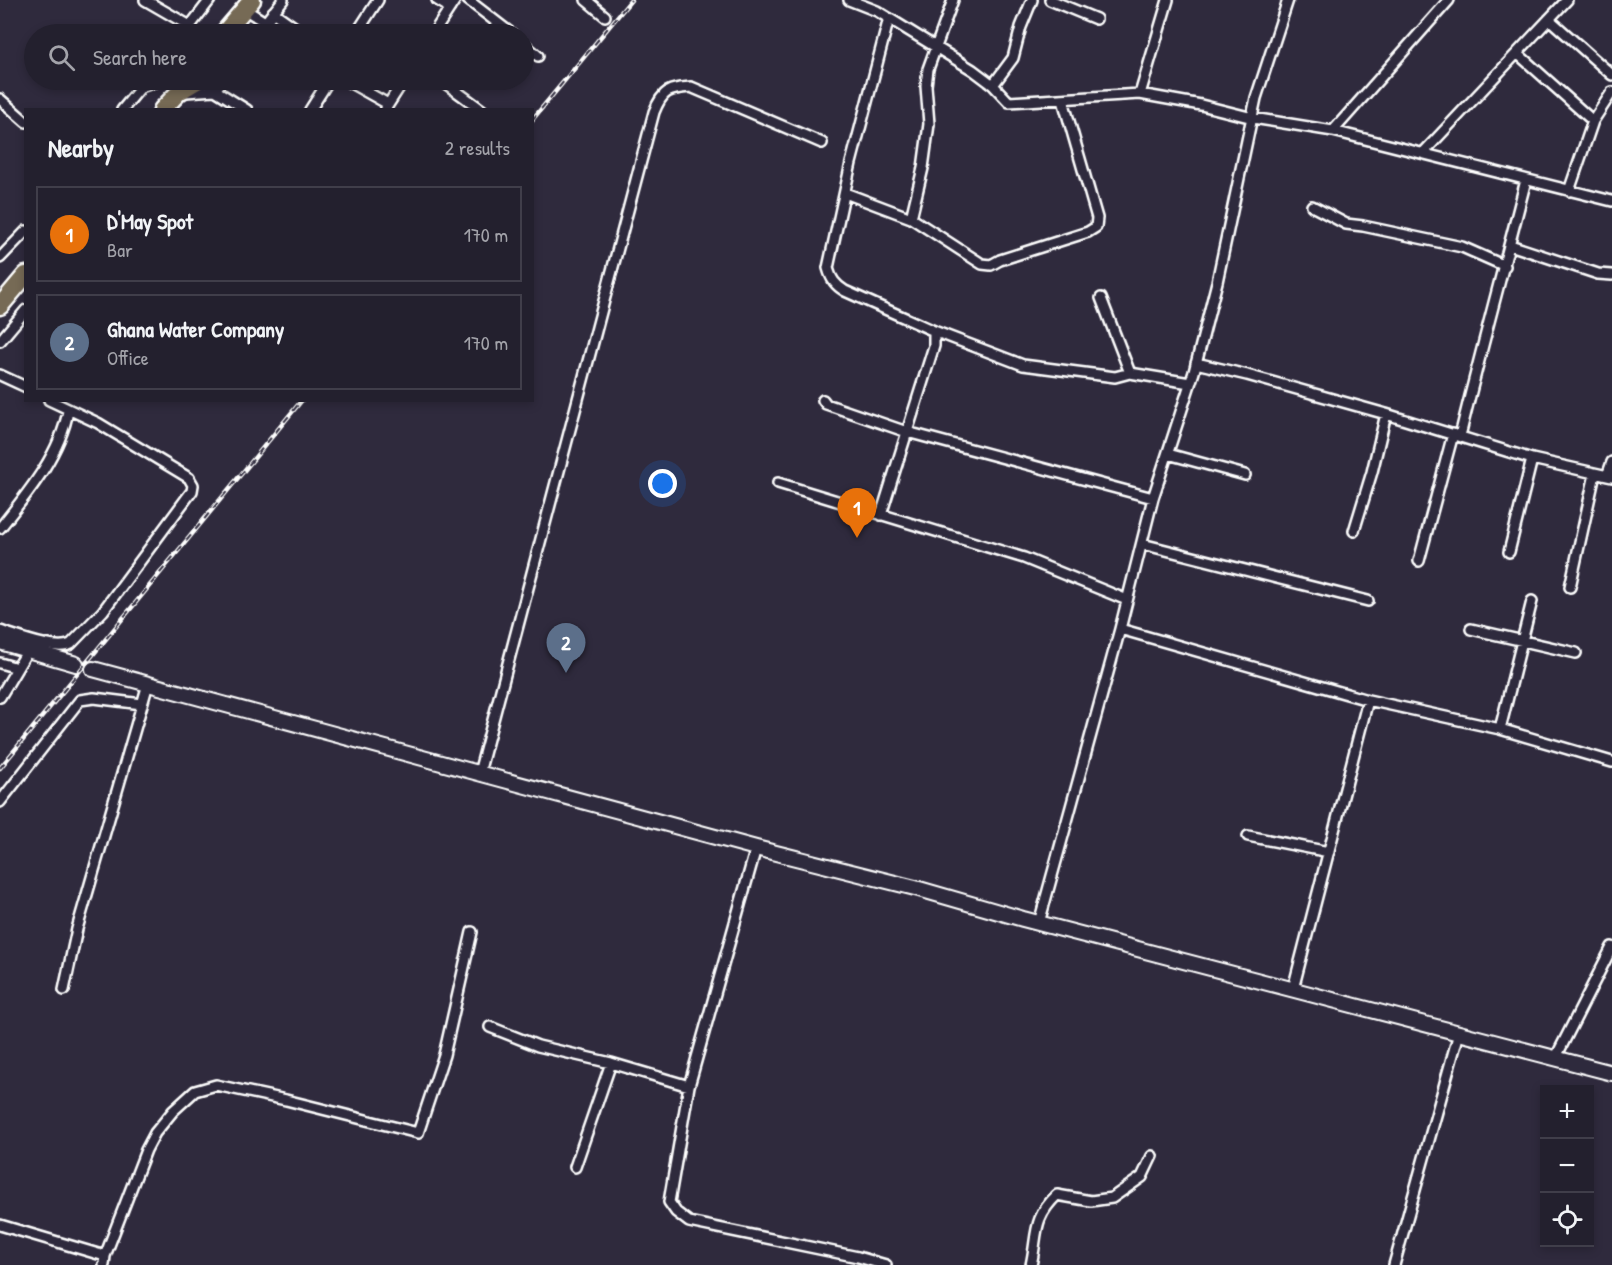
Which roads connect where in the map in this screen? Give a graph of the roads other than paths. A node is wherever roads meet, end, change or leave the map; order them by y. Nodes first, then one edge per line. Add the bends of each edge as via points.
1 (145, 0) edge
2 (210, 0) edge
3 (283, 0) edge
4 (378, 0) edge
5 (437, 0) edge
6 (468, 0) edge
7 (586, 0) edge
8 (849, 0) edge
9 (953, 0) edge
10 (1032, 0) edge
11 (1050, 0) edge
12 (1168, 0) edge
13 (1288, 0) edge
14 (1449, 0) edge
15 (1567, 0) edge
16 (248, 4) edge
17 (453, 4) edge
18 (273, 12) junction
19 (605, 16) dead end
20 (889, 18) junction
21 (1096, 19) dead end
22 (1549, 19) junction
23 (265, 22) joint
24 (179, 24) edge
25 (192, 24) edge
26 (231, 24) edge
27 (240, 24) edge
28 (290, 24) edge
29 (362, 24) edge
30 (440, 24) edge
31 (499, 24) edge
32 (936, 46) junction
33 (534, 53) edge
34 (1517, 53) junction
35 (538, 56) dead end
36 (1612, 75) edge
37 (993, 85) junction
38 (139, 90) edge
39 (179, 90) edge
40 (215, 90) edge
41 (323, 90) edge
42 (361, 90) edge
43 (398, 90) edge
44 (455, 90) edge
45 (1612, 92) edge
46 (1140, 94) junction
47 (0, 99) edge
48 (1063, 100) junction
49 (387, 107) edge
50 (124, 108) edge
51 (164, 108) edge
52 (244, 108) edge
53 (311, 108) edge
54 (479, 108) edge
55 (1253, 118) junction
56 (24, 120) edge
57 (1593, 121) junction
58 (1333, 131) junction
59 (822, 143) dead end
60 (1423, 153) junction
61 (1526, 180) junction
62 (1569, 191) junction
63 (845, 193) junction
64 (1612, 201) edge
65 (1312, 206) dead end
66 (910, 218) junction
67 (24, 233) edge
68 (1510, 245) junction
69 (0, 258) edge
70 (1505, 266) junction
71 (1612, 275) edge
72 (24, 277) edge
73 (1101, 298) dead end
74 (0, 306) edge
75 (24, 312) edge
76 (934, 331) junction
77 (0, 341) edge
78 (1196, 363) junction
79 (1130, 373) junction
80 (0, 375) edge
81 (1190, 383) junction
82 (24, 386) edge
83 (823, 400) dead end
84 (52, 402) edge
85 (68, 411) junction
86 (1386, 414) junction
87 (907, 432) junction
88 (1457, 435) junction
89 (1168, 454) junction
90 (1532, 459) junction
91 (1612, 462) edge
92 (1595, 474) junction
93 (1245, 475) dead end
94 (1610, 476) edge
95 (778, 483) dead end
96 (1153, 498) junction
97 (881, 515) junction
98 (0, 528) edge
99 (1354, 531) dead end
100 (1142, 544) junction
101 (1509, 552) dead end
102 (1419, 561) dead end
103 (1570, 586) dead end
104 (1127, 600) junction
105 (1368, 601) dead end
106 (1532, 601) dead end
107 (1120, 629) junction
108 (1471, 629) dead end
109 (0, 631) edge
110 (1522, 640) junction
111 (0, 642) edge
112 (28, 650) junction
113 (1576, 653) dead end
114 (0, 663) edge
115 (76, 664) dead end
116 (17, 668) junction
117 (93, 669) dead end
118 (148, 684) junction
119 (0, 698) edge
120 (1368, 700) junction
121 (142, 704) junction
122 (1500, 729) junction
123 (1612, 762) edge
124 (479, 773) junction
125 (0, 802) edge
126 (1248, 836) dead end
127 (756, 848) junction
128 (1329, 852) junction
129 (1039, 923) junction
130 (472, 932) dead end
131 (1612, 947) edge
132 (1293, 989) junction
133 (64, 990) dead end
134 (490, 1027) dead end
135 (1459, 1033) junction
136 (1556, 1057) junction
137 (611, 1063) junction
138 (1612, 1073) edge
139 (689, 1086) junction
140 (1152, 1156) dead end
141 (575, 1167) dead end
142 (0, 1226) edge
143 (105, 1261) edge
144 (886, 1265) edge
145 (1031, 1265) edge
146 (1394, 1265) edge

1 - 24 street
2 - 25 street
3 - 18 street
4 - 29 street
5 - 17 street
6 - 31 street
7 - 19 street
8 - 20 street
9 - 32 street
10 - 37 street via 1013,58
11 - 21 street
12 - 46 street
13 - 55 street
14 - 58 street
15 - 22 street
16 - 23 street
16 - 26 highway
16 - 27 highway
17 - 30 street
18 - 23 street
18 - 28 street
20 - 32 street
20 - 63 street
22 - 34 street
22 - 36 street
32 - 37 street
32 - 66 street via 926,78 929,124 923,168
33 - 35 street
34 - 57 street
34 - 60 street
37 - 48 street via 1009,102
38 - 50 street
39 - 51 highway
40 - 52 street
41 - 53 street
42 - 49 street
43 - 49 street
44 - 54 street
45 - 57 street
46 - 48 street
46 - 55 street
47 - 56 street
48 - 66 street via 1097,218 1096,227 991,265 982,264
55 - 58 street
55 - 78 street
57 - 62 street
58 - 60 street
59 - 124 street via 691,87 670,89 660,98
60 - 61 street
61 - 62 street
61 - 68 street
62 - 64 street
63 - 66 street
63 - 76 street via 828,268 830,277 845,291
65 - 70 street via 1346,224 1461,247
67 - 69 street
68 - 70 street
68 - 71 street
70 - 88 street
72 - 74 highway
73 - 79 street
75 - 77 street
76 - 79 street via 1023,365 1115,377
76 - 87 street via 934,346
78 - 81 street
78 - 86 street
79 - 81 street
80 - 82 street
81 - 89 street
83 - 87 street
84 - 85 street
85 - 98 street via 35,484
85 - 109 street via 98,423 189,478 192,491 103,611 71,644 55,647
86 - 88 street
86 - 99 street
87 - 96 street
87 - 97 street
88 - 90 street
88 - 102 street
89 - 93 street
89 - 96 street
90 - 92 street
90 - 101 street
91 - 94 street
92 - 94 street
92 - 103 street
95 - 97 street
96 - 100 street
97 - 104 street via 1024,558
100 - 104 street
100 - 105 street
104 - 107 street
106 - 110 street
107 - 120 street
107 - 129 street
108 - 110 street
110 - 113 street
110 - 122 street
111 - 112 street
112 - 115 street
112 - 116 street
114 - 116 street
116 - 119 street
117 - 118 street
118 - 121 street
118 - 124 street
120 - 122 street
120 - 128 street
121 - 125 street via 80,700
121 - 133 street
122 - 123 street
124 - 127 street
126 - 128 street
127 - 129 street
127 - 139 street
128 - 132 street
129 - 132 street
130 - 143 street via 444,1055 418,1133 216,1085 195,1091 173,1111 146,1150
131 - 136 street
132 - 135 street
134 - 137 street via 538,1046
135 - 136 street
135 - 146 street
136 - 138 street
137 - 139 street
137 - 141 street
139 - 144 street via 669,1202 676,1212 688,1222
140 - 145 street via 1142,1177 1112,1198 1091,1201 1057,1195 1043,1210
142 - 143 street

